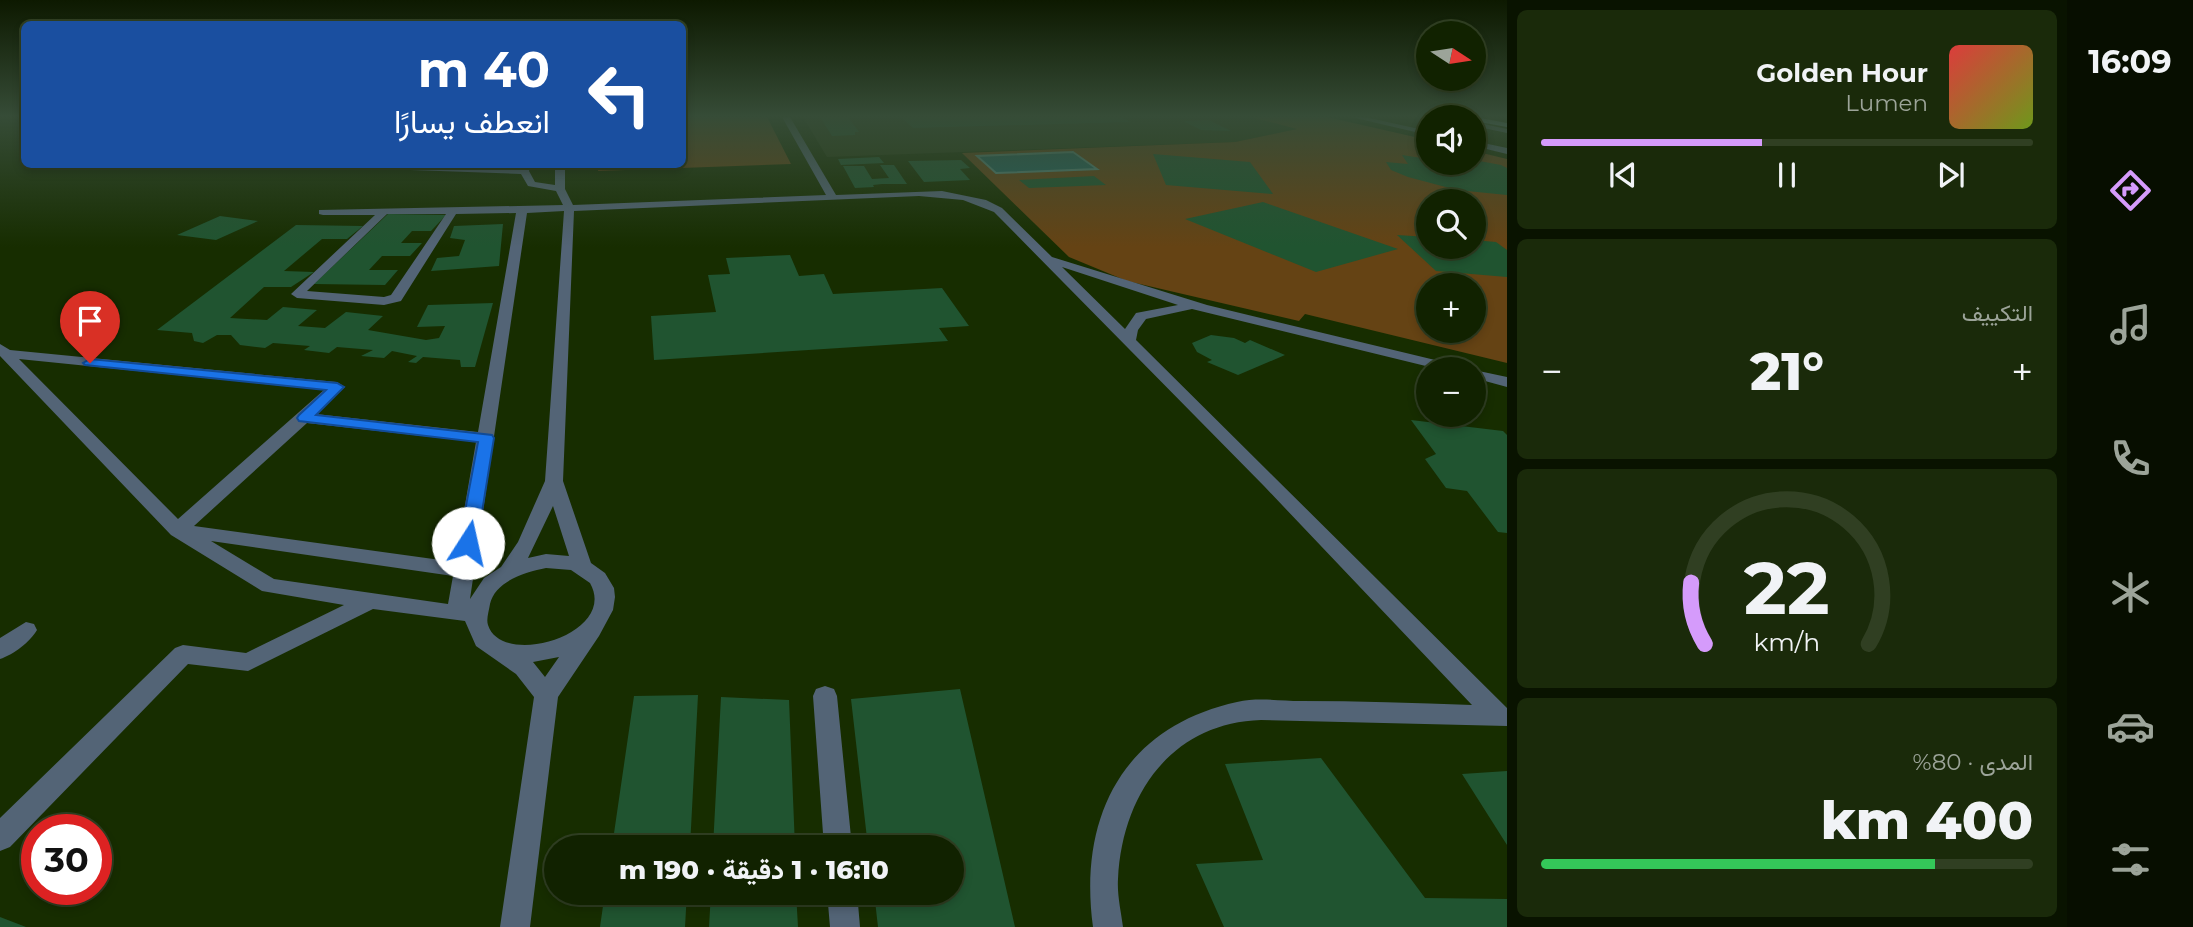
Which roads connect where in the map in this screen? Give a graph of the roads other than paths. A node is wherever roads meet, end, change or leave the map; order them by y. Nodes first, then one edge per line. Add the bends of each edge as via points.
1 (811, 160) edge
2 (443, 168) edge
3 (526, 168) edge
4 (560, 168) edge
5 (560, 189) junction
6 (833, 198) junction
7 (569, 208) junction
8 (522, 210) junction
9 (323, 212) dead end
10 (383, 212) junction
11 (452, 212) junction
12 (1046, 257) junction
13 (1198, 307) junction
14 (1129, 340) junction
15 (4, 351) edge
16 (1416, 360) edge
17 (1486, 377) edge
18 (1507, 382) edge
19 (304, 418) junction
20 (486, 438) junction
21 (554, 481) junction
22 (178, 530) junction
23 (582, 566) junction
24 (464, 570) junction
25 (508, 572) junction
26 (372, 600) junction
27 (466, 612) junction
28 (26, 630) dead end
29 (589, 631) junction
30 (0, 650) edge
31 (499, 650) junction
32 (546, 695) junction
33 (825, 696) dead end
34 (1503, 717) edge
35 (837, 835) edge
36 (0, 837) edge
37 (843, 905) edge
38 (515, 927) edge
39 (845, 927) edge
40 (1108, 927) edge

1 - 6 street
2 - 3 street
3 - 5 street via 531,184
4 - 5 street
5 - 7 street
6 - 7 street
6 - 12 street via 974,197 998,210
7 - 8 street
7 - 21 street
8 - 11 street
8 - 20 street
9 - 10 street
10 - 11 street
10 - 11 street via 297,294 396,298
12 - 13 street
12 - 14 street
13 - 14 street via 1141,316
13 - 16 street
14 - 34 street
15 - 19 street via 337,387
15 - 22 street
17 - 18 street
19 - 20 street
19 - 22 street
20 - 24 street
21 - 23 street
21 - 25 street via 527,544
22 - 24 street
22 - 26 street via 269,586
23 - 25 street via 546,561
23 - 29 street via 603,587 605,601 601,616
24 - 27 street
25 - 27 street
26 - 27 street
26 - 36 street via 248,662 183,654
27 - 31 street via 485,640
28 - 30 street
29 - 31 street via 556,650 526,655
29 - 32 street
31 - 32 street via 524,667
32 - 38 street
33 - 35 street
34 - 40 street via 1344,710 1239,712 1168,740 1124,792 1107,834 1103,882
37 - 39 street

